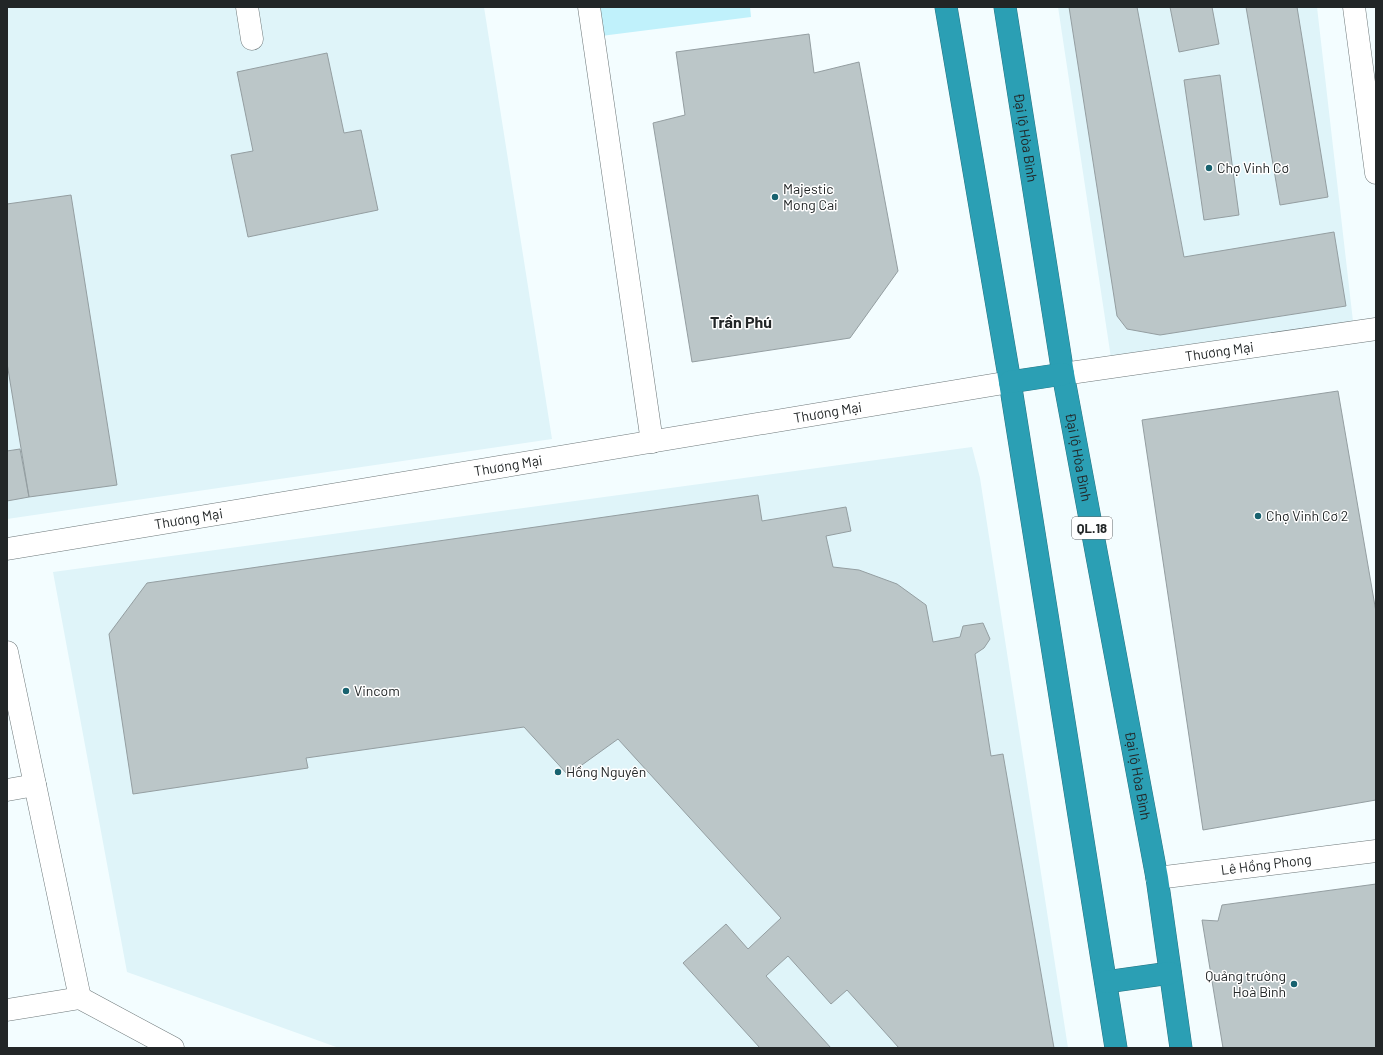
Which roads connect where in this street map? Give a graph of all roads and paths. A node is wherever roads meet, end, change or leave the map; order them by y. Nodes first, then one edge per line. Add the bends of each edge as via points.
1 (247, 7) edge
2 (589, 7) edge
3 (946, 7) edge
4 (1005, 7) edge
5 (1354, 7) edge
6 (252, 39) dead end
7 (1376, 173) edge
8 (1376, 329) edge
9 (1063, 374) junction
10 (1010, 382) junction
11 (652, 442) junction
12 (7, 549) edge
13 (7, 652) edge
14 (35, 786) junction
15 (7, 790) edge
16 (1376, 851) edge
17 (1157, 878) junction
18 (1170, 973) junction
19 (1106, 982) junction
20 (80, 998) junction
21 (7, 1010) edge
22 (173, 1048) edge
23 (1116, 1048) edge
24 (1181, 1048) edge

1 - 6 street
2 - 11 street
3 - 10 highway
4 - 9 highway, Đại lộ Hòa Bình / QL.18
5 - 7 street
8 - 9 street, Thương Mại
9 - 10 highway
9 - 17 highway, Đại lộ Hòa Bình / QL.18
10 - 11 street, Thương Mại
10 - 19 highway
11 - 12 street, Thương Mại
13 - 14 street
14 - 15 street
14 - 20 street
16 - 17 street, Lê Hồng Phong
17 - 18 highway, Đại lộ Hòa Bình / QL.18
18 - 19 highway
18 - 24 highway, Đại lộ Hòa Bình / QL.18
19 - 23 highway
20 - 21 street
20 - 22 street

